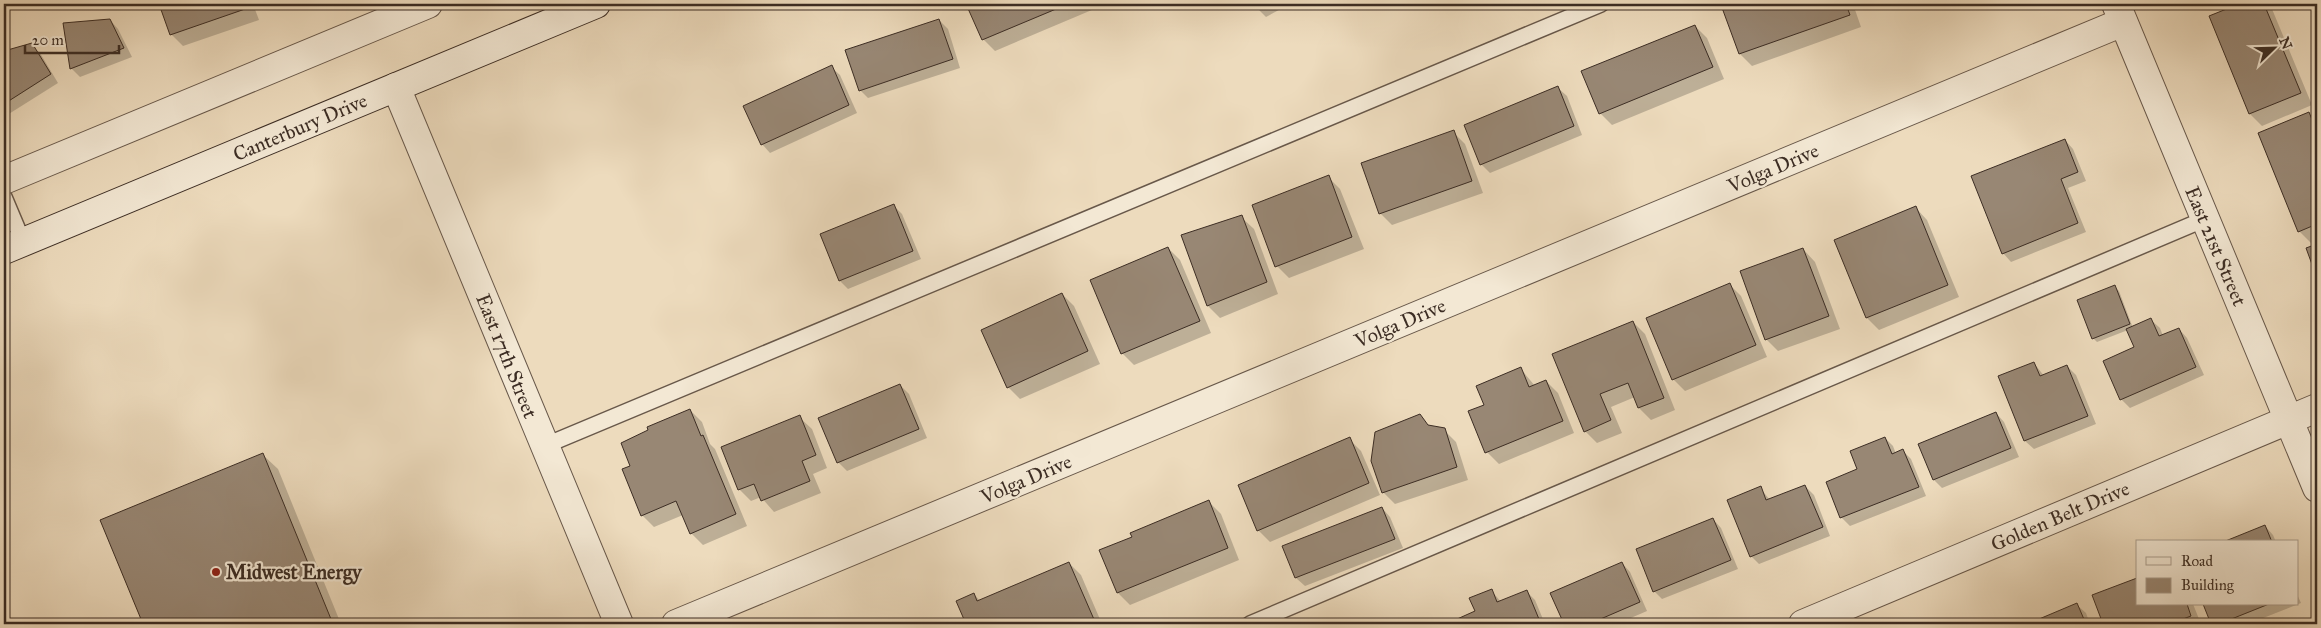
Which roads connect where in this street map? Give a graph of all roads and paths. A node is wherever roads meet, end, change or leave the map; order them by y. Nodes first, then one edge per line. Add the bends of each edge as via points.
1 (428, 4) edge
2 (596, 4) edge
3 (1601, 4) edge
4 (2120, 13) edge
5 (396, 87) junction
6 (4, 180) edge
7 (4, 197) edge
8 (2205, 220) junction
9 (13, 246) edge
10 (2317, 408) edge
11 (2289, 420) junction
12 (544, 446) junction
13 (2317, 488) edge
14 (619, 624) edge
15 (676, 624) edge
16 (1250, 624) edge
17 (1803, 624) edge

1 - 6 street
2 - 5 street, Canterbury Drive
3 - 12 lane
4 - 8 street, East 21st Street
4 - 15 street, Volga Drive
5 - 9 street, Canterbury Drive
5 - 12 street, East 17th Street
7 - 9 lane
8 - 11 street, East 21st Street
8 - 16 lane
10 - 11 street, Golden Belt Drive
11 - 13 street, East 21st Street
11 - 17 street, Golden Belt Drive
12 - 14 street, East 17th Street

